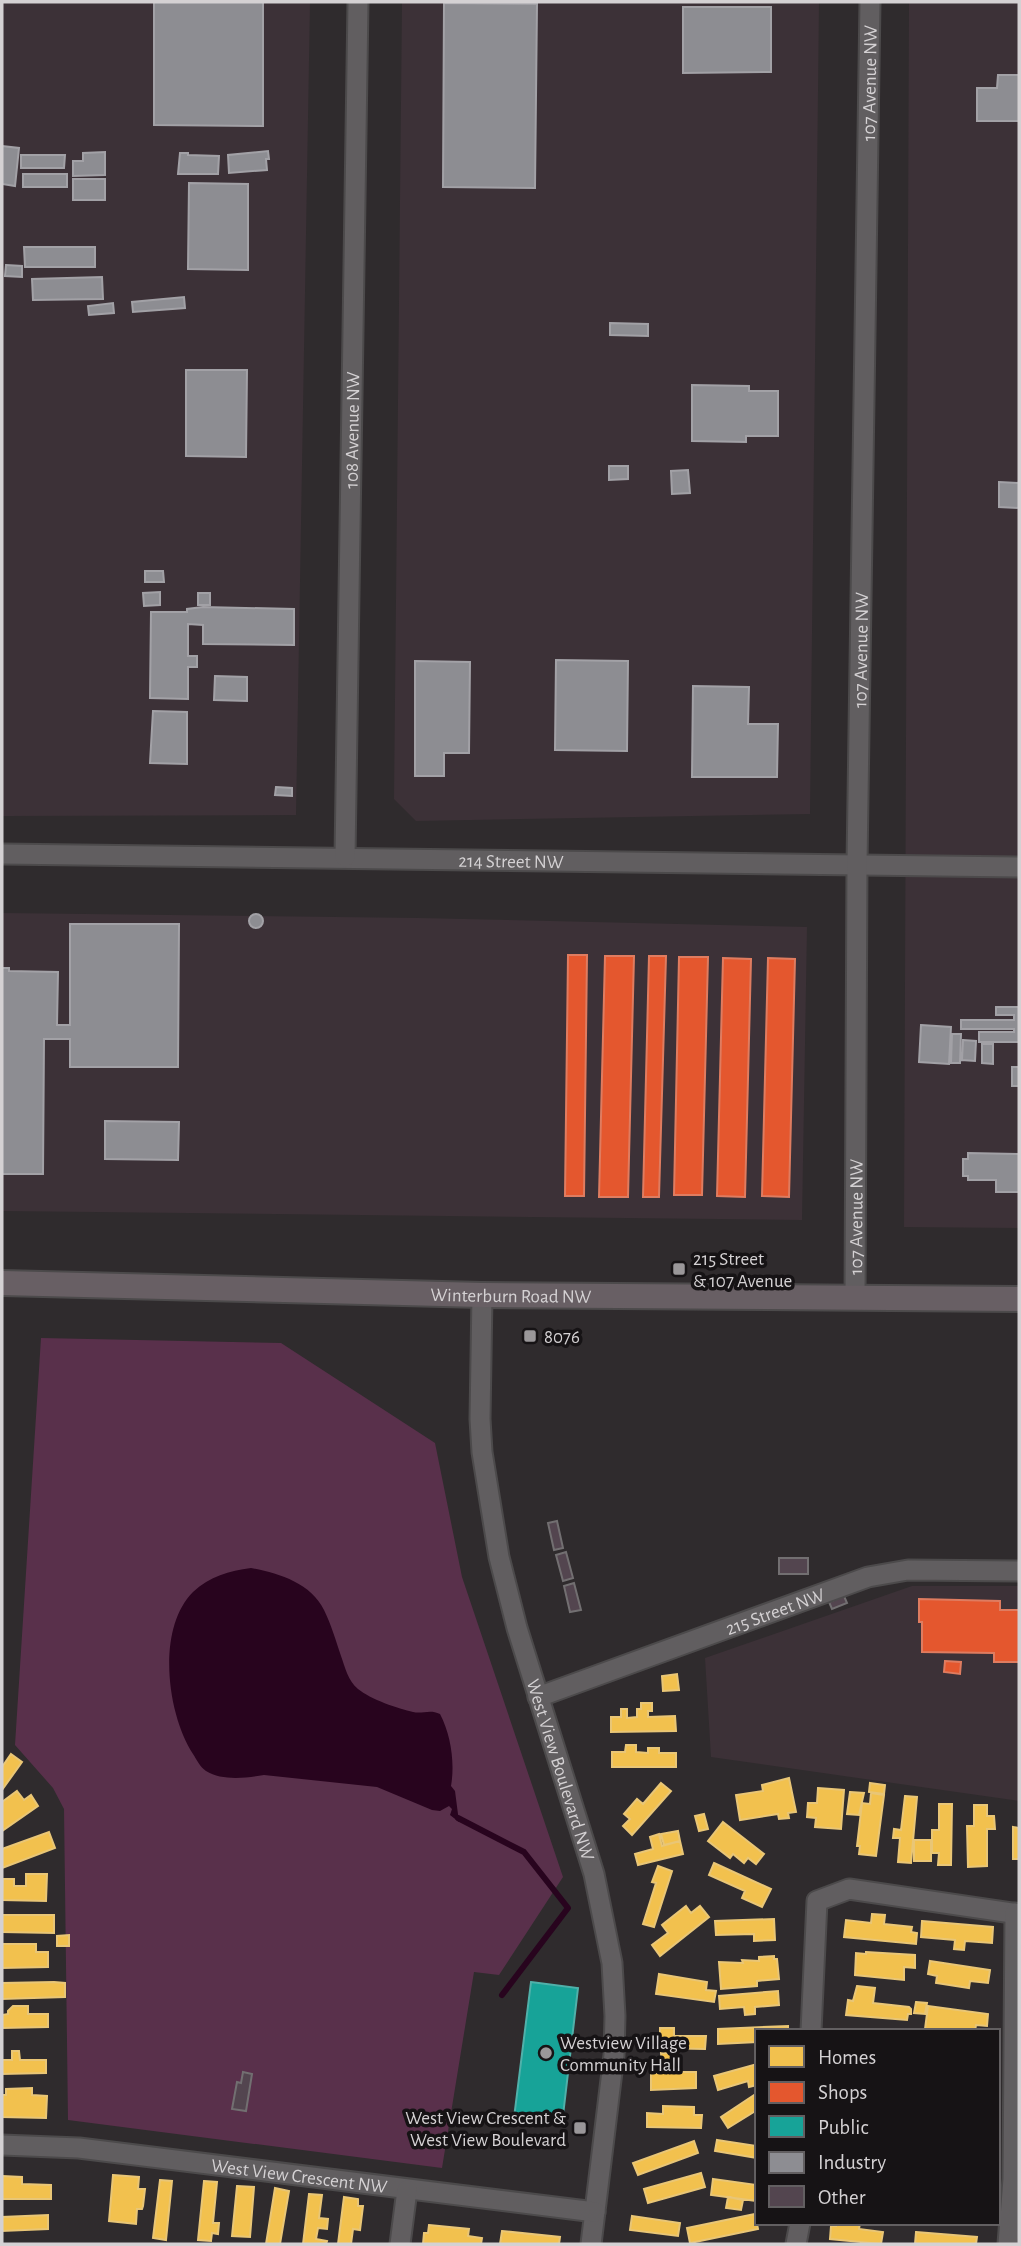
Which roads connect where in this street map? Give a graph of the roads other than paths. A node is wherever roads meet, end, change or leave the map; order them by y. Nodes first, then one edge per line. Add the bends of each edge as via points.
1 (358, 2) edge
2 (870, 2) edge
3 (2, 854) edge
4 (345, 857) junction
5 (857, 864) junction
6 (1019, 867) edge
7 (2, 1283) edge
8 (482, 1295) junction
9 (855, 1298) junction
10 (1019, 1299) edge
11 (1019, 1571) edge
12 (538, 1697) junction
13 (1017, 1913) edge
14 (811, 2029) edge
15 (2, 2145) edge
16 (407, 2190) junction
17 (595, 2212) junction
18 (800, 2225) edge
19 (400, 2244) edge
20 (591, 2244) edge
21 (796, 2244) edge
22 (1008, 2244) edge

1 - 4 street, 108 Avenue NW
2 - 5 street, 107 Avenue NW
3 - 4 street, 214 Street NW
4 - 5 street, 214 Street NW
5 - 6 street, 214 Street NW
5 - 9 street, 107 Avenue NW
7 - 8 main road, Winterburn Road NW
8 - 9 main road, Winterburn Road NW
8 - 12 street, West View Boulevard NW via 480,1419 488,1496 506,1587
9 - 10 main road, Winterburn Road NW
11 - 12 street, 215 Street NW via 908,1570 868,1577
12 - 17 street, West View Boulevard NW via 594,1874 612,1963 614,2055
13 - 14 street via 849,1889 817,1901
13 - 22 street
15 - 16 street, West View Crescent NW via 79,2148
16 - 17 street, West View Crescent NW
16 - 19 street
17 - 20 street, West View Boulevard NW
18 - 21 street

